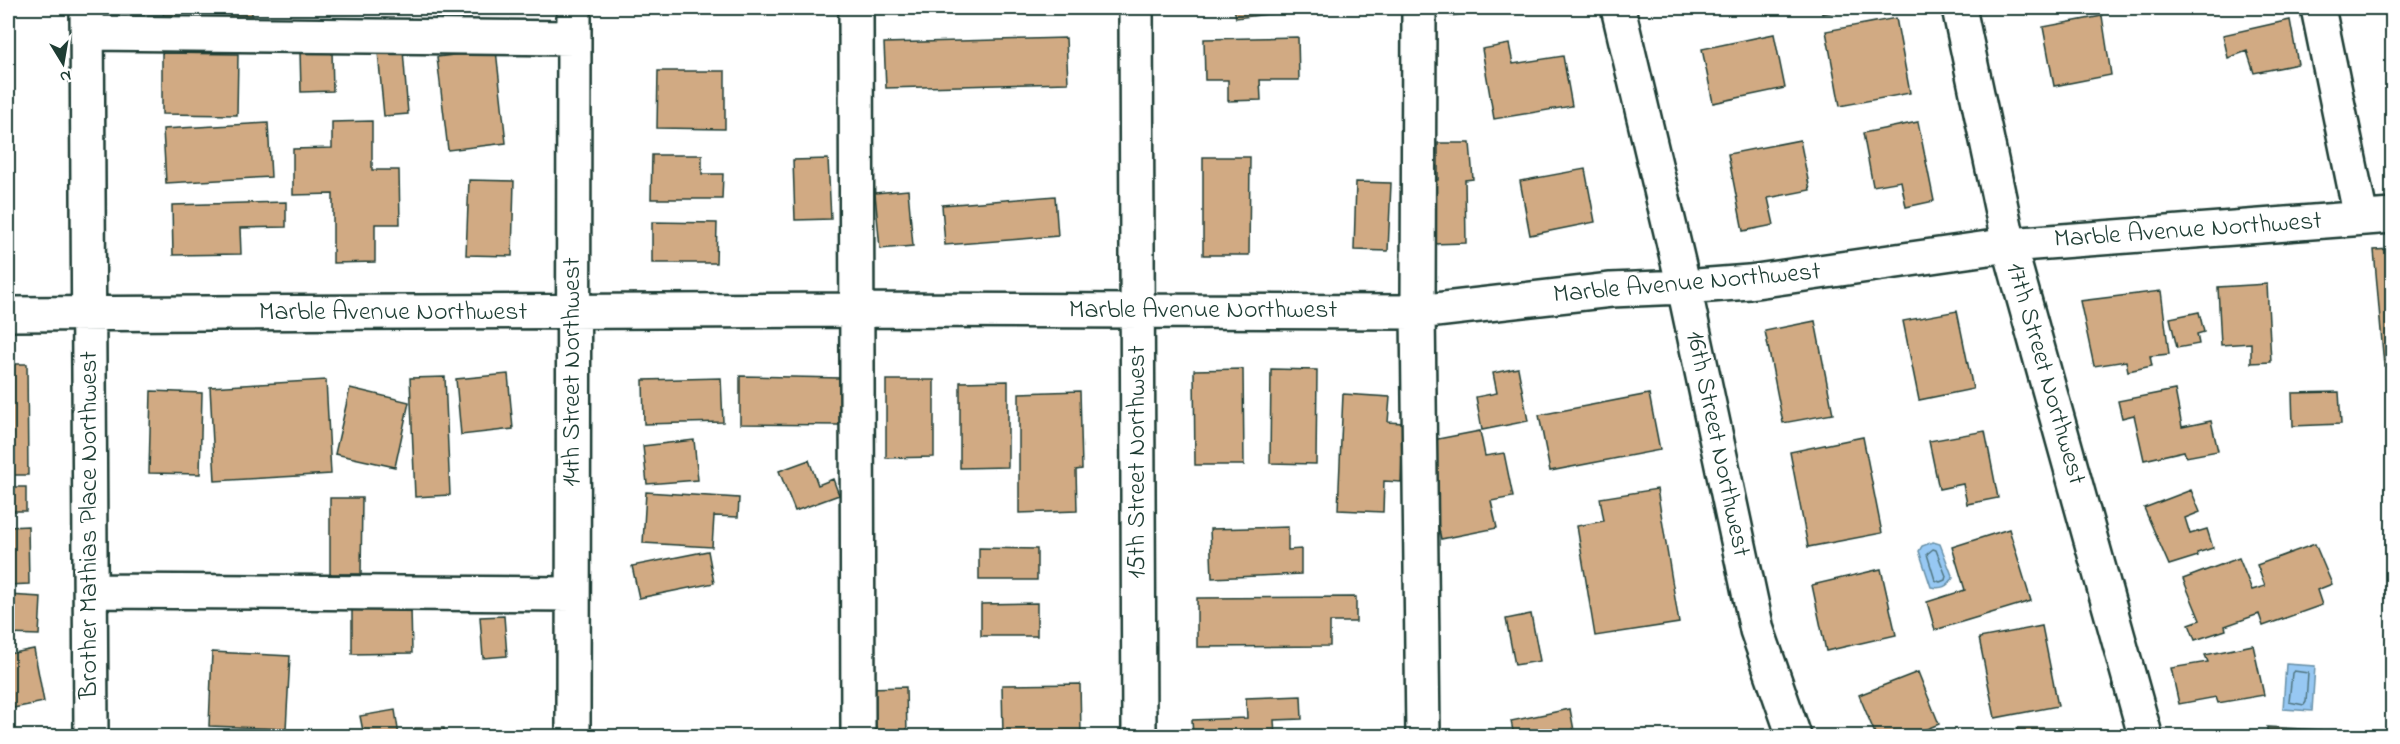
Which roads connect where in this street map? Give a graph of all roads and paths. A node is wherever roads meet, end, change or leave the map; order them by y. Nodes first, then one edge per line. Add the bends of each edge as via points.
1 (856, 8) edge
2 (1136, 8) edge
3 (1419, 8) edge
4 (1618, 8) edge
5 (1959, 8) edge
6 (2318, 8) edge
7 (88, 20) edge
8 (574, 23) edge
9 (2392, 216) edge
10 (2361, 218) junction
11 (2009, 245) junction
12 (1684, 287) junction
13 (856, 310) junction
14 (1136, 311) junction
15 (574, 312) junction
16 (1418, 312) junction
17 (8, 314) edge
18 (89, 315) junction
19 (91, 591) junction
20 (573, 594) junction
21 (91, 736) edge
22 (573, 736) edge
23 (858, 736) edge
24 (1139, 736) edge
25 (1423, 736) edge
26 (1794, 736) edge
27 (2143, 736) edge

1 - 13 street
2 - 14 street, 15th Street Northwest
3 - 16 street
4 - 12 street, 16th Street Northwest
5 - 11 street, 17th Street Northwest
6 - 10 street
7 - 8 street
7 - 18 street, Brother Mathias Place Northwest
8 - 15 street, 14th Street Northwest
9 - 10 street, Marble Avenue Northwest
10 - 11 street, Marble Avenue Northwest
11 - 12 street, Marble Avenue Northwest via 1749,282
11 - 27 street, 17th Street Northwest
12 - 16 street, Marble Avenue Northwest via 1611,290
12 - 26 street, 16th Street Northwest via 1757,630
13 - 14 street, Marble Avenue Northwest
13 - 15 street, Marble Avenue Northwest
13 - 23 street
14 - 16 street, Marble Avenue Northwest
14 - 24 street, 15th Street Northwest
15 - 18 street, Marble Avenue Northwest
15 - 20 street, 14th Street Northwest
16 - 25 street
17 - 18 street, Marble Avenue Northwest
18 - 19 street, Brother Mathias Place Northwest
19 - 20 street
19 - 21 street, Brother Mathias Place Northwest
20 - 22 street, 14th Street Northwest

